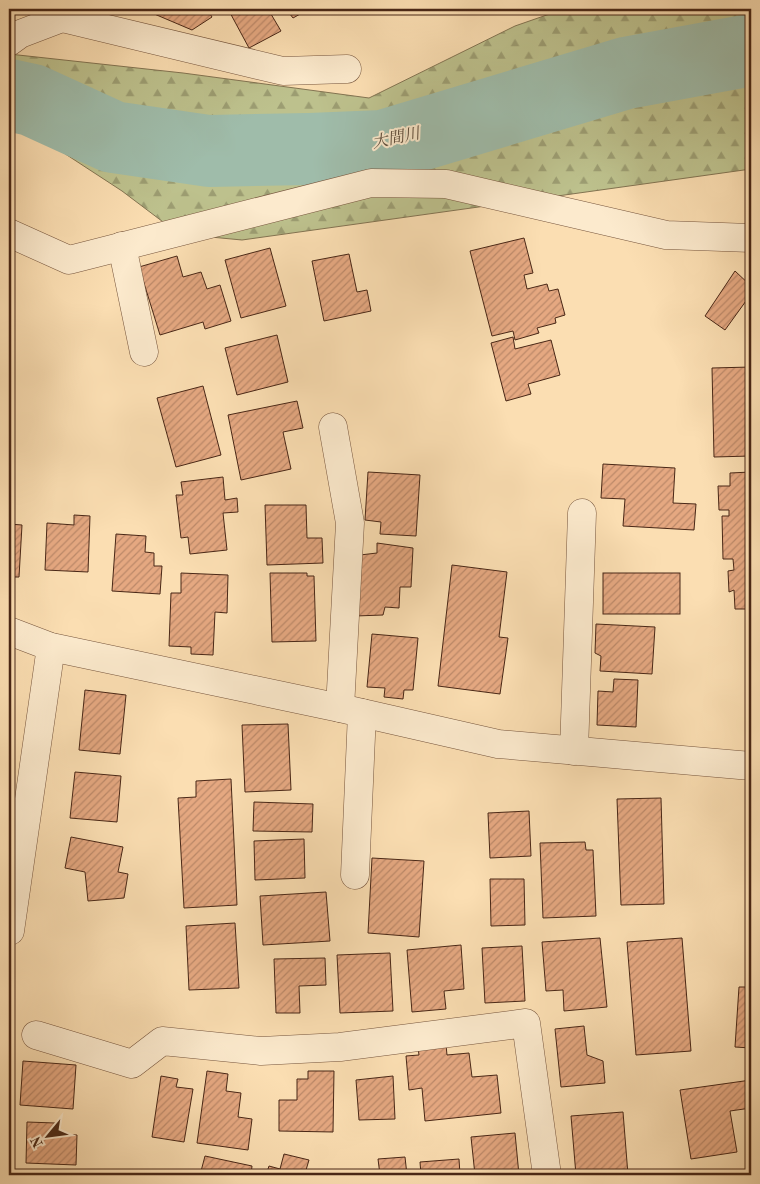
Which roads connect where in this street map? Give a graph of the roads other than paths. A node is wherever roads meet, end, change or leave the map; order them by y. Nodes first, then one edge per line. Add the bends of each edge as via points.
1 (9, 42) edge
2 (347, 69) dead end
3 (9, 233) edge
4 (751, 238) edge
5 (122, 246) junction
6 (144, 352) dead end
7 (334, 427) dead end
8 (582, 513) dead end
9 (9, 631) edge
10 (51, 647) junction
11 (351, 710) junction
12 (574, 751) junction
13 (751, 766) edge
14 (355, 875) dead end
15 (10, 931) edge
16 (36, 1034) dead end
17 (547, 1175) edge

1 - 2 street via 20,34 62,18 283,71
3 - 5 street via 68,260
4 - 5 street via 666,235 446,184 371,183
5 - 6 street
7 - 11 street via 350,523
8 - 12 street
9 - 10 street
10 - 11 street
10 - 15 street
11 - 12 street via 498,744
11 - 14 street
12 - 13 street
16 - 17 street via 132,1064 162,1041 261,1051 340,1047 526,1022

